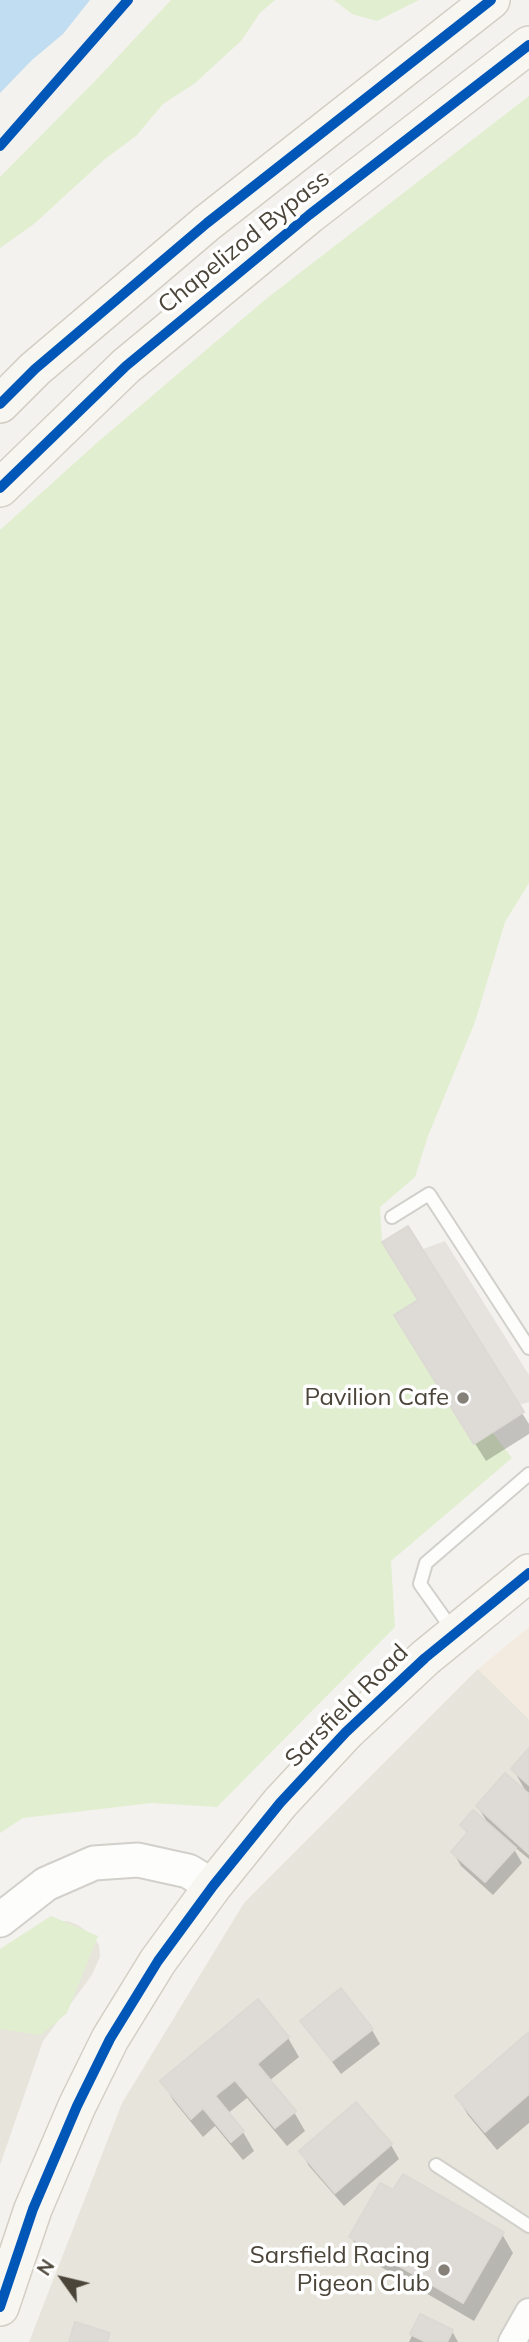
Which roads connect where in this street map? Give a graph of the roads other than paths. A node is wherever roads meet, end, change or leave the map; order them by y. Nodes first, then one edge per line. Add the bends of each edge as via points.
1 (491, 0) edge
2 (529, 45) edge
3 (0, 404) edge
4 (0, 488) edge
5 (392, 1217) dead end
6 (529, 1349) edge
7 (529, 1474) edge
8 (529, 1573) edge
9 (455, 1634) junction
10 (213, 1886) junction
11 (0, 1920) edge
12 (436, 2165) dead end
13 (529, 2226) edge
14 (0, 2307) edge
15 (529, 2312) edge
16 (512, 2342) edge

1 - 3 main road, Chapelizod Bypass via 206,223
2 - 4 main road, Chapelizod Bypass via 309,215 126,366
5 - 6 lane via 429,1194
7 - 9 lane via 426,1563 420,1584
8 - 9 main road, Sarsfield Road
9 - 10 main road, Sarsfield Road via 346,1732 280,1803
10 - 11 street via 188,1871 138,1860 94,1863 46,1884
10 - 14 main road, Sarsfield Road via 158,1961 110,2039 33,2209
12 - 13 lane
15 - 16 street

